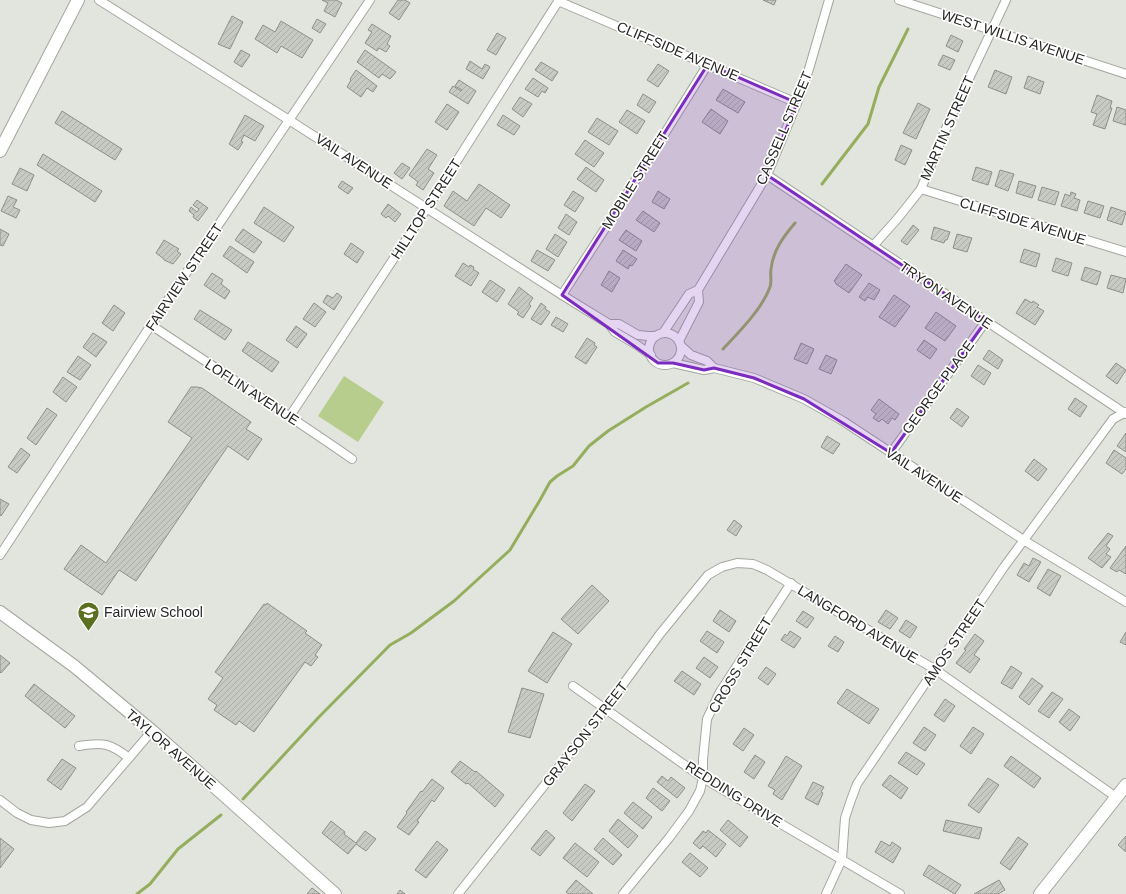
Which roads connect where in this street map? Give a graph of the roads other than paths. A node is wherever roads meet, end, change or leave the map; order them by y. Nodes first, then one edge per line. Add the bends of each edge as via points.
1 (78, 0) edge
2 (98, 0) edge
3 (370, 0) edge
4 (558, 0) edge
5 (829, 0) edge
6 (900, 0) edge
7 (1006, 0) edge
8 (992, 30) junction
9 (708, 64) junction
10 (1126, 74) edge
11 (797, 103) junction
12 (289, 120) junction
13 (0, 151) edge
14 (767, 175) junction
15 (921, 189) junction
16 (427, 208) junction
17 (873, 246) junction
18 (1126, 252) edge
19 (698, 290) junction
20 (562, 296) junction
21 (986, 321) junction
22 (609, 324) junction
23 (151, 325) junction
24 (660, 334) junction
25 (680, 344) junction
26 (651, 355) junction
27 (673, 363) junction
28 (714, 368) junction
29 (1126, 413) edge
30 (290, 416) junction
31 (891, 453) junction
32 (352, 459) dead end
33 (1025, 541) junction
34 (0, 555) edge
35 (710, 574) joint
36 (791, 583) junction
37 (1126, 602) edge
38 (0, 612) edge
39 (936, 670) junction
40 (573, 686) dead end
41 (606, 709) junction
42 (152, 731) junction
43 (78, 746) dead end
44 (129, 758) junction
45 (704, 778) junction
46 (1126, 785) edge
47 (1116, 796) junction
48 (0, 800) edge
49 (842, 860) junction
50 (334, 894) edge
51 (458, 894) edge
52 (623, 894) edge
53 (826, 894) edge
54 (900, 894) edge
55 (1040, 894) edge

1 - 13 street
2 - 12 street, VAIL AVENUE
3 - 12 street, FAIRVIEW STREET
4 - 9 street, CLIFFSIDE AVENUE
4 - 16 street, HILLTOP STREET
5 - 11 street, CASSELL STREET
6 - 8 street, WEST WILLIS AVENUE
7 - 8 street, MARTIN STREET
8 - 10 street, WEST WILLIS AVENUE
8 - 15 street, MARTIN STREET via 950,119
9 - 11 street, CLIFFSIDE AVENUE
9 - 20 street, MOBILE STREET
11 - 14 street, CASSELL STREET
12 - 16 street, VAIL AVENUE
12 - 23 street, FAIRVIEW STREET
14 - 17 street, TRYON AVENUE
14 - 19 street, CASSELL STREET
15 - 17 street, MARTIN STREET
15 - 18 street, CLIFFSIDE AVENUE
16 - 20 street, VAIL AVENUE
16 - 30 street, HILLTOP STREET
17 - 21 street, TRYON AVENUE
19 - 24 street, CASSELL STREET via 689,294
19 - 25 street, CASSELL STREET via 699,302
20 - 22 street, VAIL AVENUE
21 - 29 street, TRYON AVENUE
21 - 31 street, GEORGE PLACE
22 - 24 street, VAIL AVENUE via 619,324 638,335
22 - 26 street, VAIL AVENUE via 614,332
23 - 30 street, LOFLIN AVENUE
23 - 34 street, FAIRVIEW STREET
24 - 25 street via 672,334
24 - 26 street via 650,344
25 - 27 street via 680,356
25 - 28 street, VAIL AVENUE via 691,355 708,361
26 - 27 street via 658,363
27 - 28 street, VAIL AVENUE via 704,370
28 - 31 street, VAIL AVENUE via 754,378 804,399
29 - 33 street, AMOS STREET via 1113,419
30 - 32 street, LOFLIN AVENUE
31 - 33 street, VAIL AVENUE
33 - 37 street, VAIL AVENUE
33 - 39 street, AMOS STREET via 1004,567
35 - 36 street, LANGFORD AVENUE via 737,563 753,564
35 - 41 street, GRAYSON STREET via 660,634
36 - 39 street, LANGFORD AVENUE
36 - 45 street, CROSS STREET via 720,692 707,719
38 - 42 street, TAYLOR AVENUE via 74,666
39 - 47 street, LANGFORD AVENUE
39 - 49 street, AMOS STREET via 857,784 846,818
40 - 41 street, REDDING DRIVE
41 - 45 street, REDDING DRIVE
41 - 51 street, GRAYSON STREET
42 - 44 street
42 - 50 street, TAYLOR AVENUE
43 - 44 street via 104,744
44 - 48 street via 87,807 65,821 49,823 31,820
45 - 49 street, REDDING DRIVE
45 - 52 street, CROSS STREET via 689,810
46 - 47 street
47 - 55 street
49 - 53 street, AMOS STREET
49 - 54 street, REDDING DRIVE

